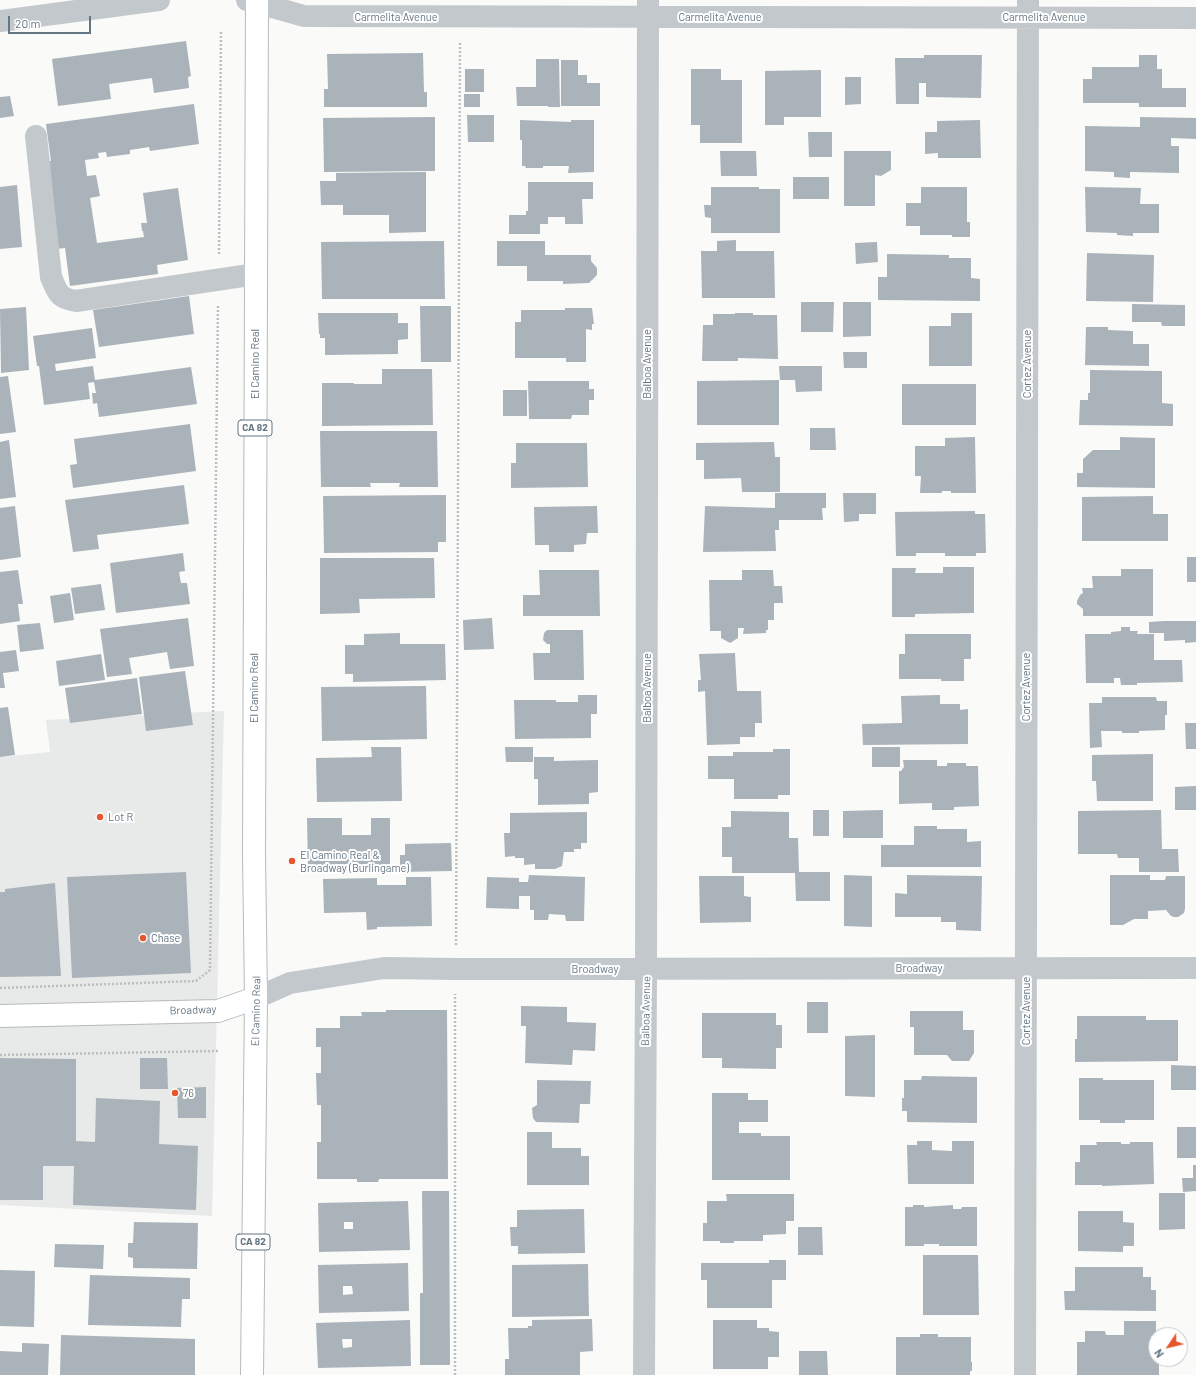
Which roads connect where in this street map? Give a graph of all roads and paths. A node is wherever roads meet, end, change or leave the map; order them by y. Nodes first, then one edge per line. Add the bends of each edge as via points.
1 (159, 0) edge
2 (253, 1) edge
3 (648, 8) edge
4 (1028, 9) edge
5 (460, 17) junction
6 (1196, 18) edge
7 (0, 21) edge
8 (221, 30) dead end
9 (36, 136) dead end
10 (256, 274) junction
11 (218, 279) junction
12 (646, 968) junction
13 (1026, 968) junction
14 (1196, 968) edge
15 (455, 969) junction
16 (0, 988) edge
17 (256, 998) junction
18 (0, 1016) edge
19 (218, 1051) dead end
20 (0, 1055) edge
21 (252, 1375) edge
22 (455, 1375) edge
23 (644, 1375) edge
24 (1025, 1375) edge

1 - 7 street
2 - 5 street, Carmelita Avenue via 304,16
2 - 10 main road, El Camino Real / CA 82
3 - 4 street, Carmelita Avenue
3 - 5 street, Carmelita Avenue
3 - 12 street, Balboa Avenue
4 - 6 street, Carmelita Avenue
4 - 13 street, Cortez Avenue
5 - 15 path
8 - 11 path
9 - 11 street via 51,277 58,294 65,299 76,301
10 - 11 street
10 - 17 main road, El Camino Real / CA 82
11 - 16 path via 210,970 196,981
12 - 13 street, Broadway
12 - 15 street, Broadway
12 - 23 street, Balboa Avenue
13 - 14 street, Broadway
13 - 24 street, Cortez Avenue
15 - 17 street, Broadway via 384,968 290,983
15 - 22 path
17 - 18 main road, Broadway via 218,1011
17 - 21 main road, El Camino Real / CA 82
19 - 20 path

